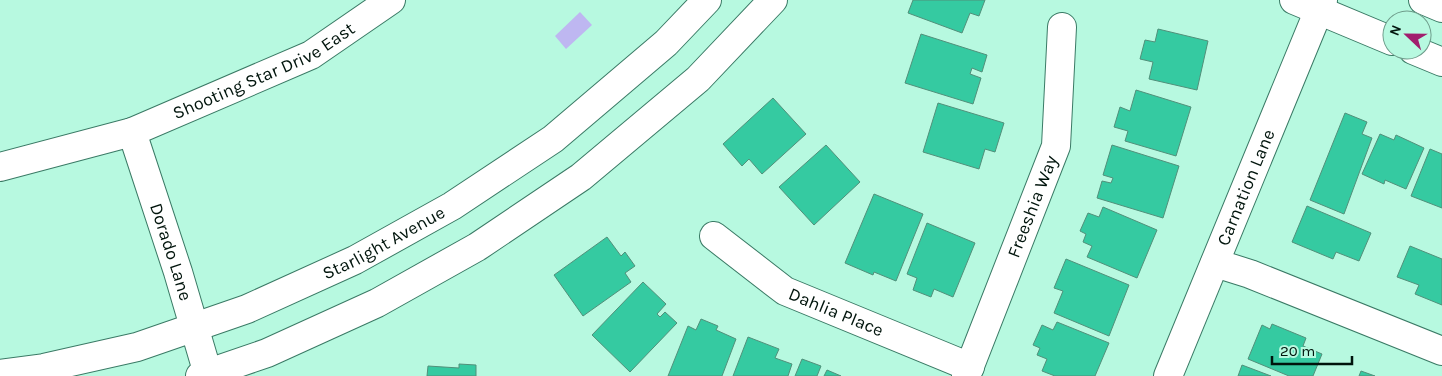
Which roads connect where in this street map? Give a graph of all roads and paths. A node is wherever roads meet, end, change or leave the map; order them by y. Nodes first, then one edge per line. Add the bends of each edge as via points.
1 (392, 0) edge
2 (707, 0) edge
3 (773, 0) edge
4 (1422, 0) edge
5 (1312, 4) edge
6 (1442, 8) edge
7 (1062, 27) dead end
8 (1382, 36) edge
9 (132, 132) junction
10 (0, 167) edge
11 (714, 236) dead end
12 (1215, 262) junction
13 (195, 328) junction
14 (1442, 351) edge
15 (968, 372) edge
16 (0, 374) edge
17 (204, 375) edge
18 (1168, 376) edge

1 - 9 street, Shooting Star Drive East via 311,55
2 - 13 street, Starlight Avenue via 666,44 553,139 452,206 356,260 248,309
3 - 17 street via 698,79 581,177 477,247 377,303 267,353
4 - 6 street
5 - 8 street
5 - 12 street, Carnation Lane
7 - 15 street, Freeshia Way via 1056,146
9 - 10 street, Shooting Star Drive East
9 - 13 street, Dorado Lane
11 - 15 street, Dahlia Place via 785,291
12 - 14 street
12 - 18 street, Carnation Lane
13 - 16 street, Starlight Avenue via 137,347 44,368
13 - 17 street, Dorado Lane

